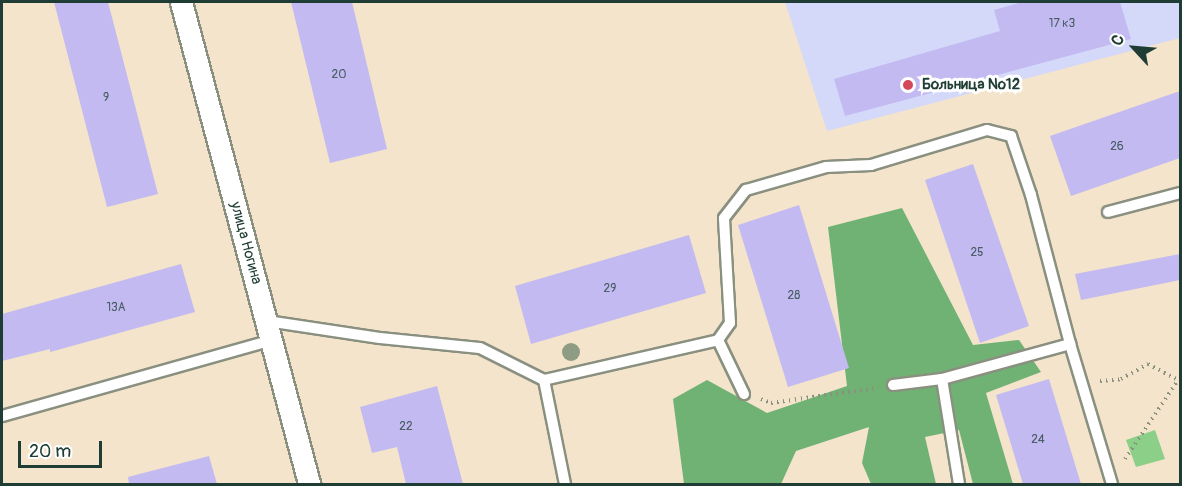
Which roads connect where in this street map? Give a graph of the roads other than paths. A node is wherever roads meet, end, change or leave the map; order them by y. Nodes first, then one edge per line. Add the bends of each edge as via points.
1 (181, 2) edge
2 (1180, 193) edge
3 (1108, 212) dead end
4 (269, 330) junction
5 (718, 340) junction
6 (1070, 344) junction
7 (942, 379) junction
8 (544, 380) junction
9 (893, 385) road end
10 (744, 394) road end
11 (2, 416) edge
12 (1111, 482) edge
13 (309, 484) edge
14 (565, 484) edge
15 (959, 484) edge

1 - 4 street, улица Ногина
2 - 3 lane
4 - 8 lane via 480,348
4 - 11 lane
4 - 13 street, улица Ногина
5 - 6 lane via 730,323 724,218 746,190 826,167 871,165 987,130 1011,136 1031,195
5 - 8 lane
5 - 10 lane
6 - 7 lane
6 - 12 lane
7 - 9 lane
7 - 15 lane
8 - 14 lane

